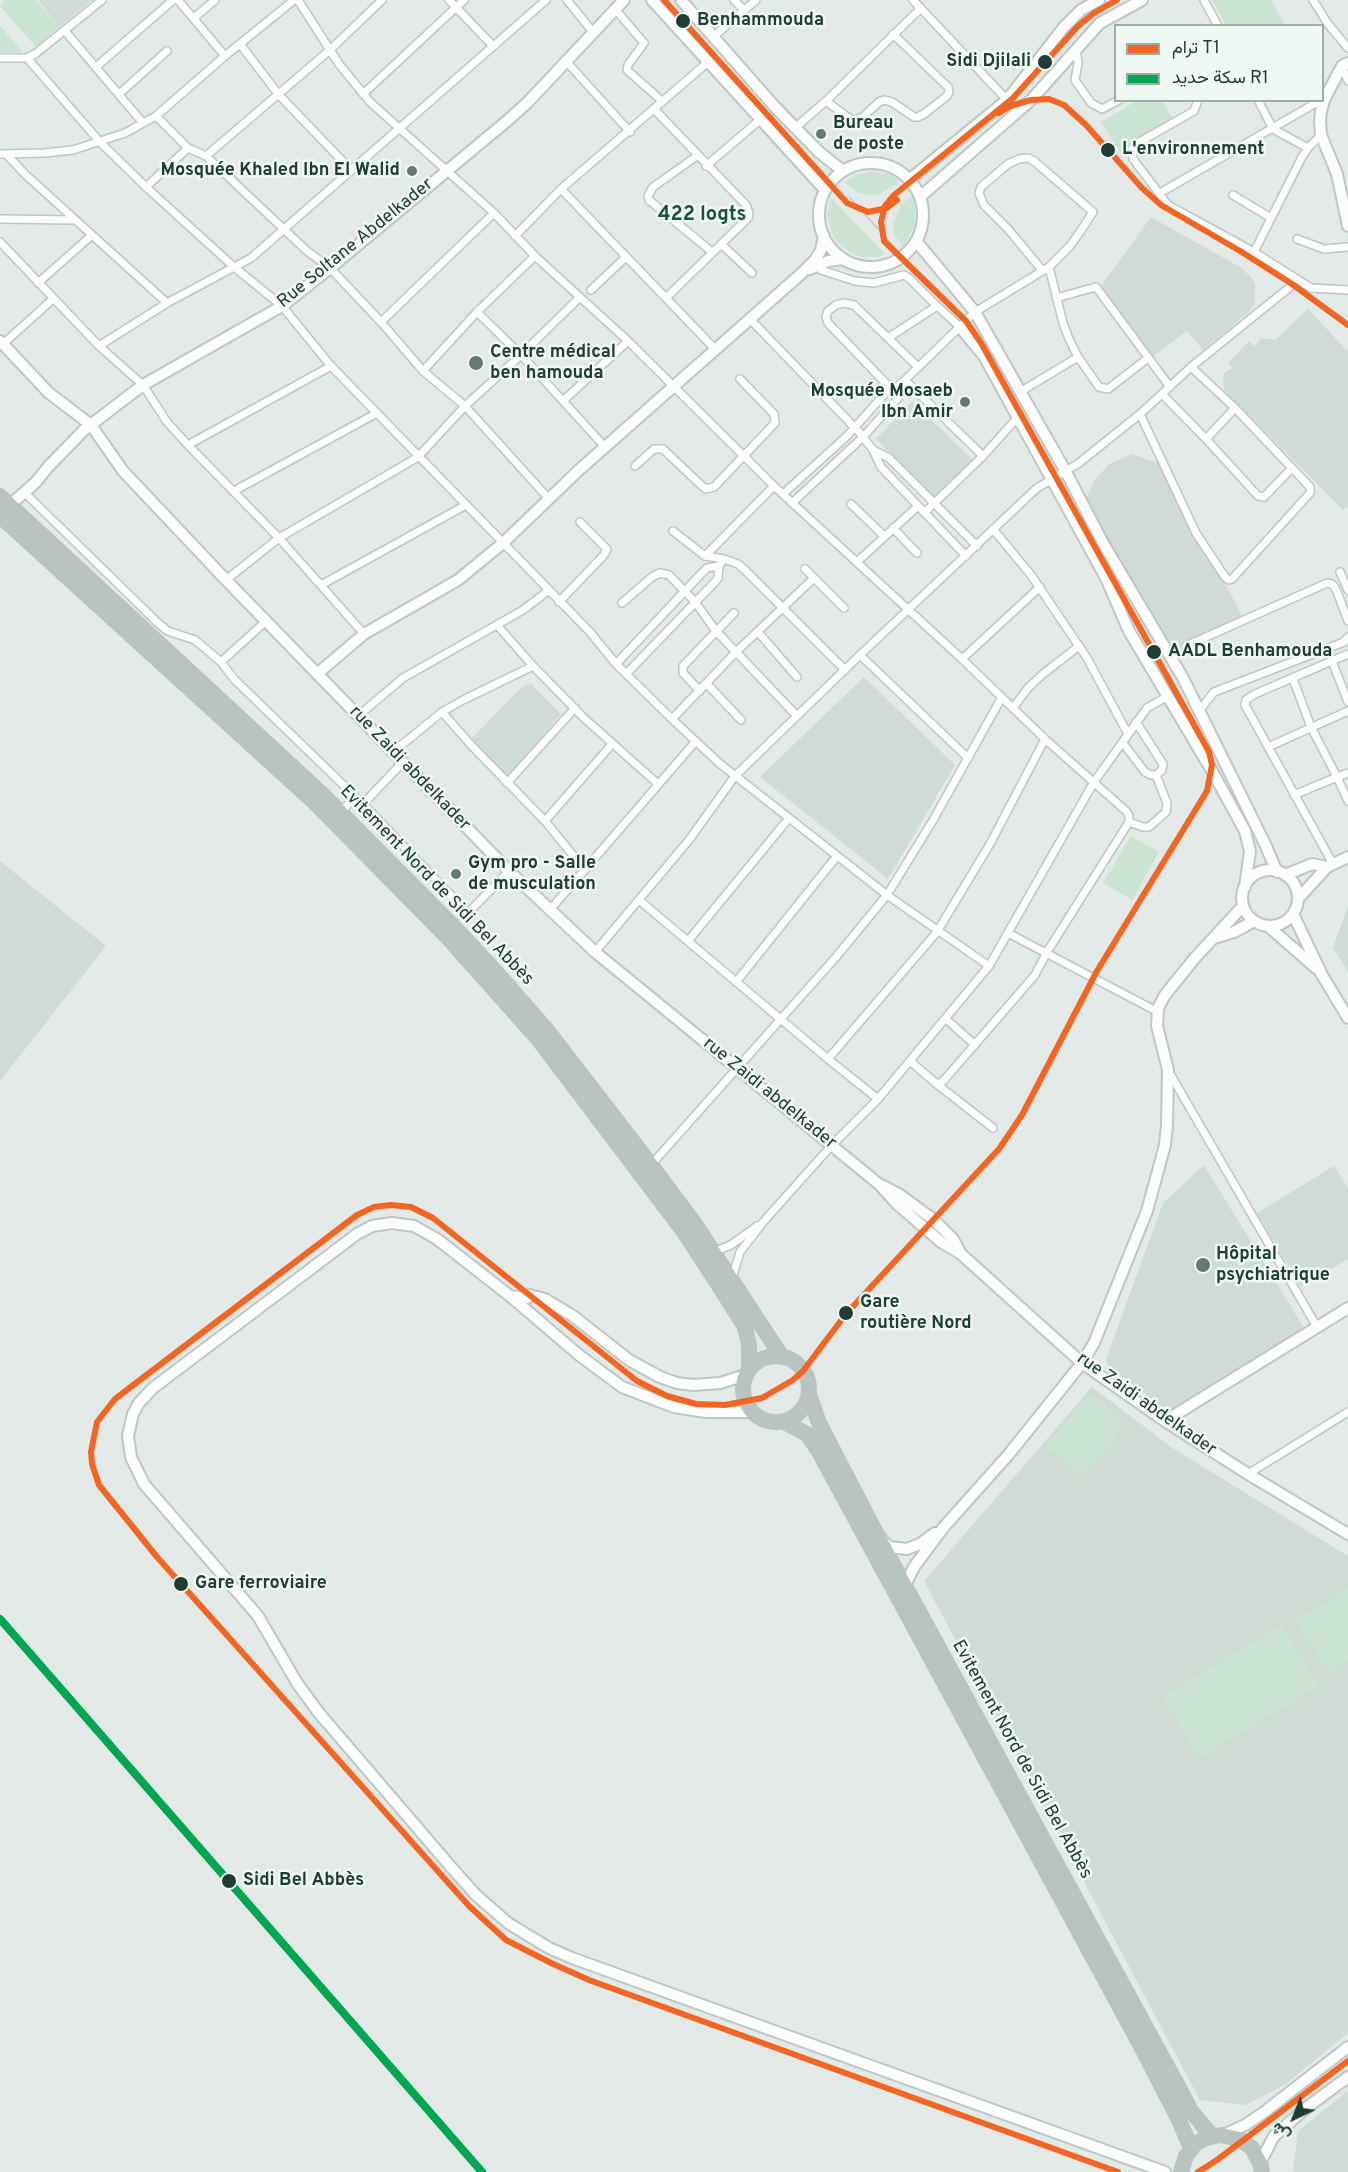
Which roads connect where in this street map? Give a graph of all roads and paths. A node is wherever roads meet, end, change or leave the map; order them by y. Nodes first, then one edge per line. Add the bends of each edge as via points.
1 (102, 0) edge
2 (173, 0) edge
3 (178, 0) edge
4 (215, 0) edge
5 (296, 0) edge
6 (382, 0) edge
7 (449, 0) edge
8 (464, 0) edge
9 (546, 0) edge
10 (567, 0) edge
11 (624, 0) edge
12 (652, 0) edge
13 (681, 0) edge
14 (734, 0) edge
15 (756, 0) edge
16 (913, 0) edge
17 (1099, 0) edge
18 (1142, 0) edge
19 (1204, 0) edge
20 (1313, 0) edge
21 (455, 7) junction
22 (921, 8) junction
23 (615, 9) junction
24 (744, 10) junction
25 (194, 18) junction
26 (1217, 24) edge
27 (65, 31) junction
28 (593, 32) junction
29 (893, 34) junction
30 (713, 37) junction
31 (240, 44) junction
32 (493, 46) junction
33 (1348, 48) edge
34 (330, 50) junction
35 (1076, 50) junction
36 (167, 51) dead end
37 (225, 56) junction
38 (0, 57) edge
39 (27, 58) junction
40 (565, 60) junction
41 (708, 62) junction
42 (1345, 64) edge
43 (96, 67) junction
44 (1348, 81) edge
45 (118, 94) junction
46 (279, 94) junction
47 (363, 94) junction
48 (1324, 97) edge
49 (1007, 100) junction
50 (662, 101) junction
51 (826, 101) junction
52 (1115, 102) edge
53 (1197, 102) edge
54 (1259, 102) edge
55 (1318, 102) edge
56 (1322, 102) edge
57 (654, 110) junction
58 (156, 116) junction
59 (761, 119) junction
60 (143, 123) junction
61 (399, 127) junction
62 (795, 128) junction
63 (1273, 129) junction
64 (630, 132) junction
65 (1321, 135) junction
66 (100, 142) junction
67 (188, 148) junction
68 (1308, 148) junction
69 (3, 154) edge
70 (207, 156) junction
71 (696, 156) junction
72 (706, 166) junction
73 (351, 171) junction
74 (446, 171) junction
75 (843, 171) junction
76 (909, 180) junction
77 (146, 187) junction
78 (561, 189) junction
79 (825, 190) junction
80 (1160, 193) junction
81 (1233, 195) dead end
82 (920, 197) junction
83 (1346, 208) edge
84 (494, 213) junction
85 (1271, 218) junction
86 (0, 219) edge
87 (75, 220) junction
88 (1348, 226) edge
89 (285, 229) junction
90 (92, 235) junction
91 (515, 236) junction
92 (824, 236) junction
93 (1297, 239) dead end
94 (916, 241) junction
95 (0, 242) edge
96 (721, 244) junction
97 (1348, 247) edge
98 (712, 252) junction
99 (1254, 252) junction
100 (535, 256) junction
101 (626, 257) junction
102 (843, 259) junction
103 (817, 266) junction
104 (234, 267) junction
105 (330, 268) junction
106 (1046, 269) junction
107 (752, 273) dead end
108 (802, 273) junction
109 (1294, 279) junction
110 (38, 283) junction
111 (591, 290) dead end
112 (1348, 290) edge
113 (580, 297) junction
114 (53, 298) junction
115 (666, 298) junction
116 (1056, 298) junction
117 (167, 303) junction
118 (282, 306) junction
119 (937, 306) junction
120 (477, 312) junction
121 (975, 312) junction
122 (749, 318) junction
123 (381, 322) junction
124 (960, 327) junction
125 (888, 338) junction
126 (628, 341) junction
127 (1, 343) edge
128 (99, 346) junction
129 (715, 350) junction
130 (521, 355) junction
131 (1078, 357) junction
132 (1148, 358) junction
133 (331, 366) junction
134 (918, 367) junction
135 (1191, 367) junction
136 (423, 371) junction
137 (740, 379) dead end
138 (904, 380) junction
139 (143, 385) junction
140 (673, 386) junction
141 (898, 386) junction
142 (1170, 387) junction
143 (890, 388) junction
144 (1020, 392) junction
145 (1161, 394) junction
146 (899, 397) junction
147 (563, 401) junction
148 (465, 406) junction
149 (1235, 408) junction
150 (377, 413) junction
151 (1140, 414) junction
152 (1018, 417) junction
153 (91, 425) junction
154 (854, 428) junction
155 (863, 437) junction
156 (1206, 439) junction
157 (188, 446) junction
158 (605, 447) junction
159 (873, 450) junction
160 (744, 456) junction
161 (983, 456) junction
162 (418, 457) junction
163 (635, 466) dead end
164 (1292, 468) junction
165 (1066, 472) junction
166 (1051, 478) junction
167 (774, 486) junction
168 (234, 491) junction
169 (25, 493) junction
170 (783, 494) junction
171 (549, 500) junction
172 (5, 501) edge
173 (935, 502) junction
174 (792, 503) junction
175 (851, 504) dead end
176 (466, 505) junction
177 (918, 506) junction
178 (924, 512) junction
179 (0, 516) edge
180 (580, 522) dead end
181 (893, 528) junction
182 (993, 529) junction
183 (673, 531) dead end
184 (884, 536) junction
185 (279, 538) junction
186 (503, 543) junction
187 (977, 546) junction
188 (916, 553) dead end
189 (705, 556) junction
190 (966, 556) junction
191 (724, 559) junction
192 (857, 561) junction
193 (719, 566) junction
194 (805, 569) dead end
195 (1340, 572) dead end
196 (814, 578) junction
197 (226, 580) junction
198 (321, 585) junction
199 (1040, 586) junction
200 (1348, 590) edge
201 (548, 591) junction
202 (685, 592) junction
203 (559, 602) junction
204 (695, 602) junction
205 (622, 603) dead end
206 (783, 608) junction
207 (844, 608) dead end
208 (908, 610) junction
209 (734, 613) dead end
210 (266, 621) junction
211 (1348, 621) edge
212 (497, 625) junction
213 (716, 631) junction
214 (758, 632) junction
215 (364, 634) junction
216 (1348, 637) edge
217 (1079, 646) junction
218 (1186, 646) dead end
219 (736, 652) junction
220 (1348, 654) edge
221 (860, 655) junction
222 (962, 659) junction
223 (1332, 661) junction
224 (221, 662) junction
225 (616, 664) junction
226 (532, 666) junction
227 (845, 670) junction
228 (627, 673) junction
229 (317, 674) junction
230 (797, 677) dead end
231 (1293, 679) junction
232 (706, 684) junction
233 (700, 691) junction
234 (1168, 696) junction
235 (1002, 697) junction
236 (1348, 702) edge
237 (574, 708) junction
238 (1013, 708) junction
239 (1200, 710) junction
240 (1348, 711) edge
241 (442, 712) junction
242 (358, 716) junction
243 (797, 716) junction
244 (672, 719) junction
245 (741, 720) dead end
246 (1136, 722) junction
247 (1311, 727) junction
248 (1128, 734) junction
249 (1045, 739) junction
250 (696, 741) junction
251 (1123, 743) junction
252 (612, 744) junction
253 (1268, 747) junction
254 (393, 752) junction
255 (968, 758) junction
256 (403, 762) junction
257 (1348, 773) edge
258 (1156, 775) junction
259 (735, 776) junction
260 (1337, 777) junction
261 (1094, 782) junction
262 (507, 783) junction
263 (658, 784) junction
264 (1294, 795) junction
265 (355, 797) junction
266 (1348, 801) edge
267 (363, 804) junction
268 (341, 812) junction
269 (789, 818) junction
270 (544, 821) junction
271 (1129, 822) junction
272 (837, 856) junction
273 (1348, 857) edge
274 (1330, 866) junction
275 (585, 870) junction
276 (509, 871) junction
277 (1281, 873) junction
278 (1245, 886) junction
279 (887, 895) junction
280 (1298, 899) junction
281 (639, 900) junction
282 (1244, 906) junction
283 (549, 911) junction
284 (1293, 914) junction
285 (1254, 921) junction
286 (1268, 926) junction
287 (937, 932) junction
288 (1008, 933) junction
289 (1214, 939) junction
290 (688, 941) junction
291 (595, 952) junction
292 (1047, 952) junction
293 (989, 966) junction
294 (1322, 975) junction
295 (736, 982) junction
296 (1158, 1012) junction
297 (946, 1018) junction
298 (1348, 1018) edge
299 (780, 1019) junction
300 (975, 1045) junction
301 (828, 1059) junction
302 (910, 1061) junction
303 (737, 1068) junction
304 (1168, 1070) junction
305 (939, 1085) junction
306 (878, 1099) junction
307 (993, 1128) dead end
308 (832, 1145) junction
309 (651, 1165) junction
310 (764, 1221) junction
311 (713, 1252) junction
312 (732, 1280) junction
313 (510, 1296) junction
314 (545, 1299) junction
315 (1348, 1308) edge
316 (534, 1316) junction
317 (1317, 1327) junction
318 (782, 1357) junction
319 (1082, 1363) junction
320 (747, 1372) junction
321 (809, 1394) junction
322 (751, 1412) junction
323 (1348, 1412) edge
324 (1165, 1421) junction
325 (784, 1422) junction
326 (1248, 1474) junction
327 (943, 1528) junction
328 (875, 1531) junction
329 (1348, 1534) edge
330 (905, 1585) junction
331 (1348, 2047) edge
332 (1348, 2077) edge
333 (1218, 2136) junction
334 (1191, 2148) junction
335 (1261, 2167) edge
336 (1181, 2168) edge
337 (1160, 2170) edge

1 - 27 street
2 - 43 street
3 - 25 street
4 - 25 street
5 - 31 street
5 - 34 street
6 - 34 street
7 - 21 street
8 - 21 street
9 - 32 street
10 - 28 street
11 - 23 main road, Rue Soltane Abdelkader
12 - 41 main road
13 - 30 main road
14 - 24 street
15 - 24 street
16 - 22 street
17 - 49 main road via 1064,27
18 - 35 main road via 1100,23
19 - 26 street
20 - 33 street
21 - 32 street
21 - 47 street
22 - 29 street
22 - 49 street
23 - 28 main road, Rue Soltane Abdelkader
23 - 50 street via 645,43 627,68
24 - 30 street
25 - 37 street
27 - 39 street
27 - 43 street
28 - 40 main road, Rue Soltane Abdelkader
29 - 51 street
29 - 51 street via 948,87 947,96 918,117 884,100 853,121
30 - 62 main road
31 - 37 street
31 - 46 street
32 - 61 street
34 - 46 street
34 - 47 street
35 - 52 street via 1075,80 1091,103 1101,109
35 - 82 main road via 1031,100
36 - 45 street
37 - 58 street
38 - 39 street
39 - 66 street
40 - 64 street
40 - 74 main road, Rue Soltane Abdelkader via 528,102
41 - 50 street
41 - 59 main road
42 - 44 street
42 - 48 main road
43 - 45 street
45 - 60 street
46 - 70 street
46 - 73 street
47 - 61 street
49 - 76 main road
50 - 57 street
51 - 62 street
53 - 80 street via 1194,111 1132,149 1133,159
54 - 63 street
55 - 63 street
56 - 65 main road
57 - 64 street
57 - 71 street
58 - 60 street
58 - 67 street
59 - 72 street
59 - 79 main road
60 - 66 street
61 - 73 street
61 - 74 street
62 - 75 main road
63 - 68 street
63 - 80 street
64 - 78 street
65 - 68 street
65 - 83 main road
66 - 69 street via 73,150
66 - 77 street
67 - 70 street
67 - 77 street
68 - 85 street
69 - 87 street
70 - 89 street
71 - 72 street
71 - 98 street via 653,187 648,196
72 - 96 street via 746,205 749,213
73 - 89 street
74 - 84 street
74 - 105 main road, Rue Soltane Abdelkader
75 - 76 main road via 870,163 891,168
75 - 79 main road
76 - 82 main road
77 - 104 street
78 - 91 street
78 - 101 street
79 - 92 main road via 819,221
80 - 99 street via 1168,205
81 - 85 street
82 - 94 main road via 922,219
83 - 88 main road
84 - 91 street
84 - 123 street
85 - 99 street
86 - 87 street
87 - 90 street
89 - 104 street
89 - 105 street
90 - 110 street
90 - 117 street
91 - 100 street
92 - 102 main road
92 - 108 main road via 815,260
93 - 97 street via 1324,249
94 - 102 main road via 900,258 884,265 866,267
94 - 121 main road
95 - 110 street
96 - 98 street
96 - 107 street
98 - 115 street
99 - 109 street
100 - 113 street
100 - 120 street
101 - 111 street
101 - 115 street
102 - 103 main road
103 - 108 main road
103 - 119 street via 874,284 904,275
104 - 117 street
104 - 118 street
105 - 118 main road, Rue Soltane Abdelkader
105 - 123 street
106 - 106 street via 984,205 979,193 981,187 1018,159 1034,161 1093,212 1070,246
106 - 116 street
106 - 121 street
108 - 122 main road
109 - 112 street via 1311,288
109 - 135 street via 1290,287
110 - 114 street
113 - 126 street
113 - 130 street
114 - 127 street
114 - 128 street
115 - 129 street
116 - 131 street
116 - 132 street via 1096,287
117 - 128 street
118 - 133 street
118 - 139 main road, Rue Soltane Abdelkader
119 - 124 street
119 - 125 street
120 - 130 street
120 - 136 street
121 - 124 street
121 - 144 main road
122 - 129 main road
122 - 154 street
123 - 136 street
124 - 134 street
124 - 152 main road via 984,356
125 - 134 street
125 - 143 street via 854,306 844,303 828,310 828,323
126 - 140 street
126 - 147 street
127 - 153 main road, rue Zaidi abdelkader via 49,393
128 - 139 street
129 - 140 main road
130 - 147 street
130 - 148 street
131 - 132 street via 1103,389
131 - 144 street
132 - 142 street
133 - 150 street
133 - 157 street
134 - 138 street
135 - 142 street
135 - 149 street
136 - 148 street
137 - 160 street via 776,418
138 - 141 street
138 - 161 street
139 - 153 main road, Rue Soltane Abdelkader
139 - 157 street
140 - 158 main road
140 - 160 street
141 - 143 street
141 - 146 street
142 - 145 street
143 - 146 street
143 - 154 street
144 - 165 main road
145 - 151 street
145 - 156 street
146 - 155 street
147 - 158 street
148 - 162 street
148 - 171 street
149 - 156 street
149 - 164 street
150 - 162 street
150 - 168 street
151 - 164 street via 1196,533 1229,580 1310,493 1310,487
151 - 165 street
152 - 161 street
152 - 166 main road
153 - 169 main road, Rue Soltane Abdelkader
153 - 197 main road, rue Zaidi abdelkader via 123,471
154 - 155 street
154 - 170 street
155 - 159 street
155 - 174 street
156 - 164 street via 1253,493 1261,497
157 - 168 street
158 - 171 main road
159 - 173 street via 889,458
159 - 177 street via 881,467
160 - 163 street via 710,489 663,449 654,449
160 - 167 street
161 - 173 street
162 - 176 street
162 - 185 street
165 - 166 street
165 - 239 main road
166 - 182 street
166 - 234 main road via 1106,578 1129,631
167 - 170 street
167 - 189 street
168 - 185 street
169 - 172 main road, Rue Soltane Abdelkader
169 - 224 street via 168,632 201,643
170 - 174 street
171 - 186 main road
172 - 268 highway, Evitement Nord de Sidi Bel Abbès
173 - 178 street
173 - 187 street
174 - 192 street
175 - 184 street
176 - 186 street
176 - 198 street
177 - 178 street
177 - 181 street
178 - 190 street
179 - 320 highway, Evitement Nord de Sidi Bel Abbès via 312,800 524,1023 684,1232 718,1284 745,1327 749,1345
180 - 203 street via 607,549
181 - 184 street
181 - 188 street
182 - 187 street
182 - 199 street
183 - 189 street
184 - 192 street
185 - 197 street
185 - 198 street
186 - 201 street
186 - 215 main road via 458,580
187 - 190 street
189 - 191 street
190 - 208 street
191 - 193 street
191 - 206 street via 738,564
192 - 208 street
193 - 202 street via 707,568
193 - 204 street via 718,578
194 - 196 street
195 - 200 street
196 - 206 street
196 - 207 street
197 - 210 main road, rue Zaidi abdelkader
198 - 215 street
199 - 217 street
199 - 222 street
201 - 203 street
201 - 212 street
202 - 204 street
202 - 205 street via 669,575 660,573
202 - 225 street
203 - 225 street
204 - 213 street
204 - 228 street
206 - 214 street
206 - 227 street
208 - 221 street
208 - 222 street
209 - 213 street
210 - 224 street
210 - 229 main road, rue Zaidi abdelkader
211 - 218 street via 1336,589 1327,583
212 - 226 street
212 - 242 street via 403,678
213 - 219 street
213 - 233 street via 682,669
214 - 219 street
214 - 230 street
215 - 229 main road
216 - 239 street via 1344,642 1214,692
217 - 238 street via 1028,688
217 - 248 street
219 - 232 street
219 - 243 street
220 - 223 street
221 - 227 street
221 - 255 street
222 - 235 street
223 - 231 street
223 - 236 street
224 - 265 street
225 - 228 street
226 - 237 street
226 - 241 street
227 - 243 street
228 - 244 street
229 - 242 main road, rue Zaidi abdelkader
231 - 247 street
231 - 253 street via 1246,700 1245,705
232 - 233 street
232 - 245 street
233 - 244 street
234 - 246 street via 1152,704
234 - 278 main road via 1245,831 1250,851
235 - 238 street
235 - 255 street
237 - 252 street
237 - 262 street
238 - 249 street
239 - 277 main road
240 - 247 street
241 - 254 street
241 - 262 street
242 - 254 main road, rue Zaidi abdelkader
243 - 259 street
244 - 250 street
246 - 248 street
246 - 258 street via 1163,764
247 - 253 street
247 - 260 street
248 - 251 street
249 - 261 street
249 - 287 street via 990,844
250 - 259 street
250 - 263 street
251 - 258 street via 1145,772
251 - 261 street
252 - 263 street
252 - 270 street
253 - 264 street
254 - 256 main road, rue Zaidi abdelkader
255 - 279 street
256 - 267 street
256 - 276 main road, rue Zaidi abdelkader
257 - 260 street
258 - 271 street via 1167,803 1166,812 1149,827
259 - 269 street
259 - 281 street
260 - 264 street
260 - 266 street
261 - 271 street via 1126,811
261 - 288 street
262 - 270 street
263 - 275 street
264 - 274 street
265 - 267 street
265 - 268 street
267 - 276 street via 465,910 470,911
268 - 309 highway, Evitement Nord de Sidi Bel Abbès via 497,973 546,1029
269 - 272 street
269 - 290 street
270 - 275 street
271 - 292 street
272 - 279 street
272 - 295 street
273 - 274 main road
274 - 277 main road via 1312,864
274 - 280 main road
275 - 283 street
276 - 283 main road, rue Zaidi abdelkader
277 - 278 main road via 1258,873
277 - 280 main road via 1294,885
278 - 282 main road
279 - 287 street
279 - 299 street
280 - 284 main road
281 - 290 street
281 - 291 street
282 - 285 main road
282 - 289 main road
283 - 291 main road, rue Zaidi abdelkader
284 - 286 main road via 1282,923
284 - 294 main road
285 - 286 main road
285 - 289 main road
286 - 294 main road
287 - 293 street
287 - 301 street
288 - 292 street
288 - 293 street
289 - 296 main road via 1165,995
290 - 295 street
291 - 303 main road, rue Zaidi abdelkader
292 - 296 street
292 - 300 street via 1035,975
293 - 297 street
294 - 298 main road
295 - 299 street
296 - 304 main road via 1157,1026
297 - 300 street
297 - 302 street
299 - 301 street
299 - 303 street
300 - 305 street
301 - 306 street
302 - 305 street
302 - 306 street
303 - 308 main road, rue Zaidi abdelkader
303 - 309 street
304 - 317 street
304 - 319 main road via 1167,1125 1154,1188 1094,1342
305 - 307 street
306 - 308 street
308 - 310 street
308 - 319 main road, rue Zaidi abdelkader via 880,1185 934,1220 953,1239 961,1254
309 - 311 highway, Evitement Nord de Sidi Bel Abbès
310 - 311 street via 731,1245
310 - 312 street via 740,1252
311 - 312 highway, Evitement Nord de Sidi Bel Abbès
312 - 318 highway, Evitement Nord de Sidi Bel Abbès
313 - 314 main road
313 - 316 main road
313 - 337 main road via 425,1231 402,1223 372,1226 336,1248 146,1394 133,1414 128,1436 136,1471 258,1616 297,1683 326,1722 451,1867 508,1923 566,1955
314 - 316 main road
314 - 320 main road via 629,1360 660,1377 693,1385 720,1383
315 - 317 main road
316 - 322 main road via 611,1380 637,1394 692,1410
317 - 324 main road
318 - 320 highway via 764,1358
318 - 321 highway via 798,1364 808,1380
319 - 324 main road, rue Zaidi abdelkader
319 - 327 main road
320 - 322 highway via 742,1393
321 - 325 highway via 803,1409
321 - 328 highway, Evitement Nord de Sidi Bel Abbès via 819,1423
322 - 325 highway via 772,1423
323 - 326 street
324 - 326 main road, rue Zaidi abdelkader
325 - 334 highway, Evitement Nord de Sidi Bel Abbès via 807,1434 818,1450 1143,2050
326 - 329 main road, rue Zaidi abdelkader
327 - 328 main road via 907,1549 889,1546
327 - 330 main road
328 - 330 highway, Evitement Nord de Sidi Bel Abbès
330 - 333 highway, Evitement Nord de Sidi Bel Abbès via 1191,2111
331 - 333 main road via 1263,2113
332 - 335 main road via 1274,2136
333 - 334 highway
333 - 335 highway via 1245,2143 1257,2155
334 - 336 highway
336 - 337 main road

